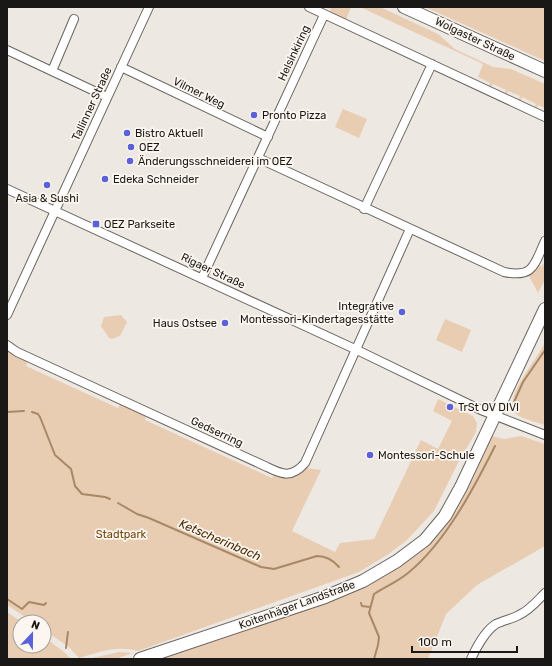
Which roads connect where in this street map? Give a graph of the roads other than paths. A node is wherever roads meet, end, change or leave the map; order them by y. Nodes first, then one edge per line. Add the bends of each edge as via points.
1 (149, 7) edge
2 (309, 7) edge
3 (404, 7) edge
4 (324, 15) junction
5 (74, 19) dead end
6 (7, 50) edge
7 (432, 64) junction
8 (121, 68) junction
9 (52, 71) junction
10 (545, 71) edge
11 (107, 97) junction
12 (545, 117) edge
13 (268, 137) junction
14 (258, 158) junction
15 (7, 190) edge
16 (364, 209) junction
17 (54, 211) junction
18 (410, 229) junction
19 (545, 241) edge
20 (202, 278) junction
21 (545, 309) edge
22 (7, 315) edge
23 (7, 345) edge
24 (357, 350) junction
25 (495, 415) junction
26 (545, 435) edge
27 (545, 593) edge
28 (140, 659) edge
29 (471, 659) edge

1 - 8 street, Tallinner Straße
2 - 4 street
3 - 10 main road, Wolgaster Straße
4 - 7 street
4 - 13 street, Helsinkiring
5 - 9 street
6 - 9 street
7 - 12 street
7 - 16 street
8 - 11 street, Tallinner Straße
8 - 13 street, Vilmer Weg
9 - 11 street
11 - 17 street, Tallinner Straße
13 - 14 street, Helsinkiring
14 - 16 street
14 - 20 street, Helsinkiring
15 - 17 street, Rigaer Straße
16 - 18 street
17 - 20 street, Rigaer Straße
17 - 22 street
18 - 19 street via 504,272 514,274 524,274 535,265
18 - 24 street
20 - 24 street, Rigaer Straße
21 - 25 main road, Koitenhäger Landstraße
23 - 24 street, Gedserring via 17,352 283,474 296,472 305,463
24 - 25 street, Rigaer Straße
25 - 26 street, Rigaer Straße
25 - 28 main road, Koitenhäger Landstraße via 445,516 425,540 397,562 363,581 325,597
27 - 29 street via 520,615 508,618 488,630

